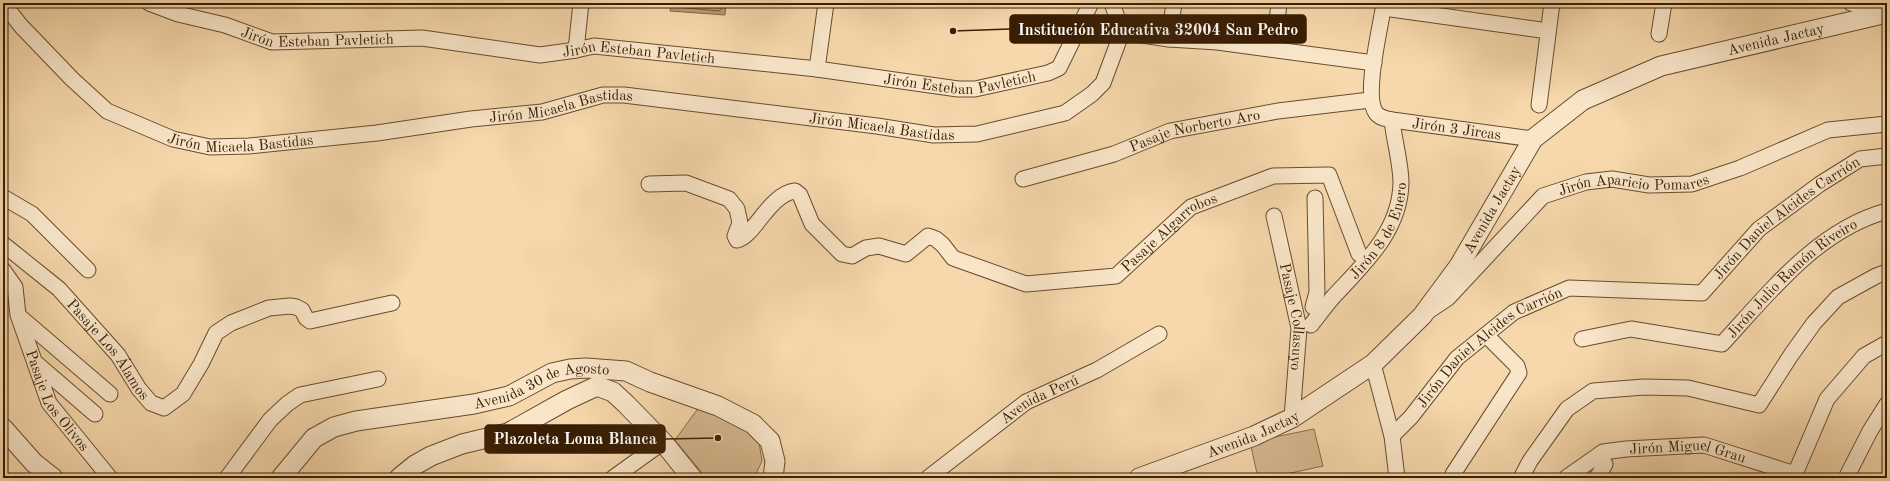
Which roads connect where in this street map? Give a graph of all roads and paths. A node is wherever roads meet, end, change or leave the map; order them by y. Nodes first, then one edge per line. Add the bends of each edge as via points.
1 (3, 3) edge
2 (149, 3) edge
3 (581, 3) edge
4 (826, 3) edge
5 (1091, 3) edge
6 (1112, 3) edge
7 (1174, 3) edge
8 (1279, 3) edge
9 (1552, 3) edge
10 (1664, 3) edge
11 (1851, 3) edge
12 (1384, 5) edge
13 (1885, 13) edge
14 (1548, 31) junction
15 (1122, 32) junction
16 (1659, 34) dead end
17 (1169, 40) junction
18 (1274, 49) junction
19 (576, 50) junction
20 (1374, 62) junction
21 (817, 69) junction
22 (1370, 100) junction
23 (1539, 106) dead end
24 (1387, 119) junction
25 (1887, 124) edge
26 (1533, 139) junction
27 (1887, 156) edge
28 (1023, 179) dead end
29 (649, 184) dead end
30 (3, 197) edge
31 (1315, 198) dead end
32 (1887, 211) edge
33 (1274, 216) dead end
34 (3, 244) edge
35 (1359, 254) dead end
36 (3, 270) edge
37 (88, 270) dead end
38 (1887, 272) edge
39 (392, 303) dead end
40 (1314, 307) dead end
41 (18, 315) junction
42 (1422, 316) junction
43 (1311, 325) dead end
44 (1159, 334) dead end
45 (1486, 335) junction
46 (1582, 339) dead end
47 (1887, 342) edge
48 (36, 364) junction
49 (1373, 364) junction
50 (378, 379) dead end
51 (110, 394) dead end
52 (1887, 404) edge
53 (95, 414) dead end
54 (1292, 418) junction
55 (3, 428) edge
56 (1392, 436) junction
57 (663, 442) junction
58 (1604, 464) dead end
59 (1453, 474) dead end
60 (53, 478) edge
61 (110, 478) edge
62 (227, 478) edge
63 (281, 478) edge
64 (399, 478) edge
65 (613, 478) edge
66 (692, 478) edge
67 (773, 478) edge
68 (928, 478) edge
69 (1139, 478) edge
70 (1397, 478) edge
71 (1522, 478) edge
72 (1566, 478) edge
73 (1597, 478) edge
74 (1846, 478) edge

1 - 15 street, Jirón Micaela Bastidas via 46,52 107,111 173,138 210,147 249,146 377,133 542,112 603,95 624,94 934,135 977,134 1065,113 1103,83
2 - 19 street, Jirón Esteban Pavletich via 272,42 422,38 540,55
3 - 19 street
4 - 21 street
5 - 21 street, Jirón Esteban Pavletich via 1059,68 1048,73 975,89 958,89
6 - 15 street
7 - 17 street
8 - 18 street
9 - 14 street
10 - 16 street
11 - 13 street
12 - 14 street
12 - 20 street
13 - 26 street, Avenida Jactay via 1661,66 1583,100
14 - 23 street
15 - 17 street
17 - 18 street via 1217,42
18 - 20 street
19 - 21 street, Jirón Esteban Pavletich via 594,46
20 - 22 street
22 - 24 street, Jirón 8 de Enero via 1375,112
22 - 28 street, Pasaje Norberto Aro via 1278,111 1170,131 1114,154
24 - 26 street, Jirón 3 Jircas
24 - 43 street, Jirón 8 de Enero via 1401,183 1396,216 1365,265
25 - 42 street, Jirón Aparicio Pomares via 1828,130 1740,168 1692,184 1649,185 1612,179 1586,182 1543,196 1448,298
26 - 42 street, Avenida Jactay via 1459,266
27 - 45 street, Jirón Daniel Alcides Carrión via 1860,159 1820,184 1759,229 1702,293 1569,288 1514,312
29 - 35 street, Pasaje Algarrobos via 686,183 729,199 737,209 740,223 735,236 737,240 744,236 774,202 795,191 800,195 812,224 842,254 852,256 866,248 879,246 906,254 928,236 943,245 953,258 1026,284 1116,276 1191,207 1273,176 1329,175
30 - 37 street via 32,214
31 - 40 street via 1317,292
32 - 46 street, Jirón Julio Ramón Riveiro via 1848,226 1814,250 1776,285 1722,344 1631,329
33 - 54 street, Pasaje Collasuyo via 1299,328
34 - 39 street, Pasaje Los Álamos via 59,289 118,355 139,390 151,403 164,408 183,394 216,333 231,323 269,308 296,307 302,310 310,321
36 - 41 street, Pasaje Los Olivos via 15,287
38 - 71 street via 1838,297 1814,323 1759,405 1688,388 1644,387 1593,391 1568,409 1530,461
41 - 48 street, Pasaje Los Olivos
41 - 51 street
42 - 49 street, Avenida Jactay
44 - 68 street, Avenida Perú via 1097,370 1026,402
45 - 56 street, Jirón Daniel Alcides Carrión via 1457,358 1412,417
45 - 59 street via 1518,366 1519,373
47 - 72 street, Jirón Miguel Grau via 1864,356 1827,399 1795,474 1704,445 1603,452
48 - 53 street
48 - 61 street, Pasaje Los Olivos via 49,403
49 - 54 street, Avenida Jactay
49 - 56 street
50 - 62 street via 300,395 270,420
52 - 74 street via 1870,430
54 - 69 street, Avenida Jactay via 1254,436
55 - 60 street via 34,463
56 - 70 street
57 - 64 street via 613,392 598,386 508,433 462,444 431,456
57 - 65 street
57 - 66 street
58 - 73 street
63 - 67 street, Avenida 30 de Agosto via 314,438 334,427 356,421 502,398 552,373 570,368 626,371 718,406 754,424 770,441 776,461

